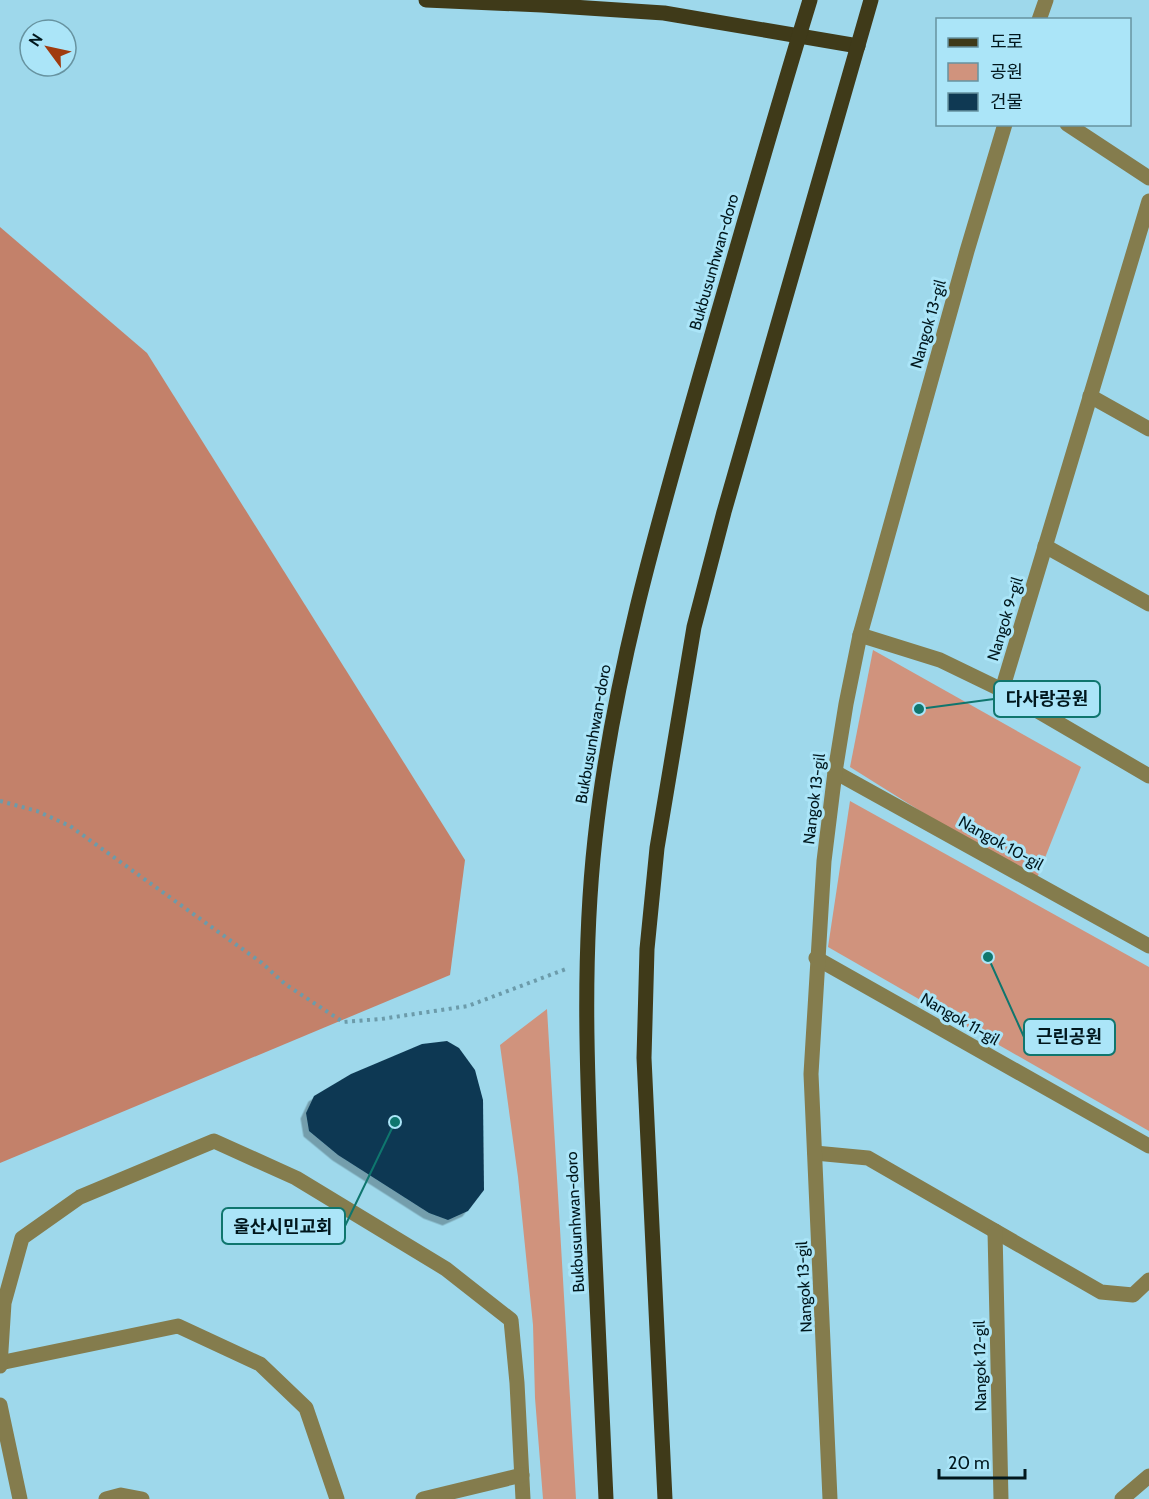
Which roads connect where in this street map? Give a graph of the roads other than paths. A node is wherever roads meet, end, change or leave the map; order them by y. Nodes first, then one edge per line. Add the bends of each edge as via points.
1 (426, 0) edge
2 (810, 0) edge
3 (871, 0) edge
4 (1046, 0) edge
5 (1040, 18) edge
6 (799, 35) junction
7 (858, 46) junction
8 (1004, 126) edge
9 (1070, 126) edge
10 (1149, 178) edge
11 (1149, 201) edge
12 (1090, 396) junction
13 (1149, 429) edge
14 (1045, 546) junction
15 (1149, 604) edge
16 (860, 635) junction
17 (1002, 690) junction
18 (835, 772) junction
19 (1149, 776) edge
20 (1149, 946) edge
21 (816, 958) junction
22 (1149, 1146) edge
23 (815, 1153) junction
24 (995, 1231) junction
25 (1149, 1280) edge
26 (0, 1364) edge
27 (0, 1405) edge
28 (522, 1474) junction
29 (1149, 1476) edge
30 (20, 1499) edge
31 (106, 1499) edge
32 (142, 1499) edge
33 (337, 1499) edge
34 (423, 1499) edge
35 (523, 1499) edge
36 (606, 1499) edge
37 (665, 1499) edge
38 (830, 1499) edge
39 (1002, 1499) edge
40 (1122, 1499) edge

1 - 6 main road via 664,13
2 - 6 main road, Bukbusunhwan-doro
3 - 7 main road
4 - 5 street
6 - 7 main road
6 - 36 main road, Bukbusunhwan-doro via 634,612 613,713 594,840 586,1053
7 - 37 main road via 694,627 657,848 647,949 644,1058
8 - 16 street, Nangok 13-gil
9 - 10 street
11 - 12 street, Nangok 9-gil
12 - 13 street
12 - 14 street, Nangok 9-gil
14 - 15 street
14 - 17 street, Nangok 9-gil
16 - 17 street via 940,660
16 - 18 street, Nangok 13-gil
17 - 19 street
18 - 20 street, Nangok 10-gil
18 - 21 street, Nangok 13-gil
21 - 22 street, Nangok 11-gil
21 - 23 street, Nangok 13-gil via 811,1074
23 - 24 street via 868,1158
23 - 38 street, Nangok 13-gil
24 - 25 street via 1101,1293 1133,1295
24 - 39 street, Nangok 12-gil
26 - 28 street via 4,1303 22,1238 80,1197 214,1141 296,1178 446,1269 511,1320
26 - 33 street via 178,1326 260,1364 306,1408
27 - 30 street
28 - 34 street
28 - 35 street
29 - 40 street
31 - 32 street via 121,1495

